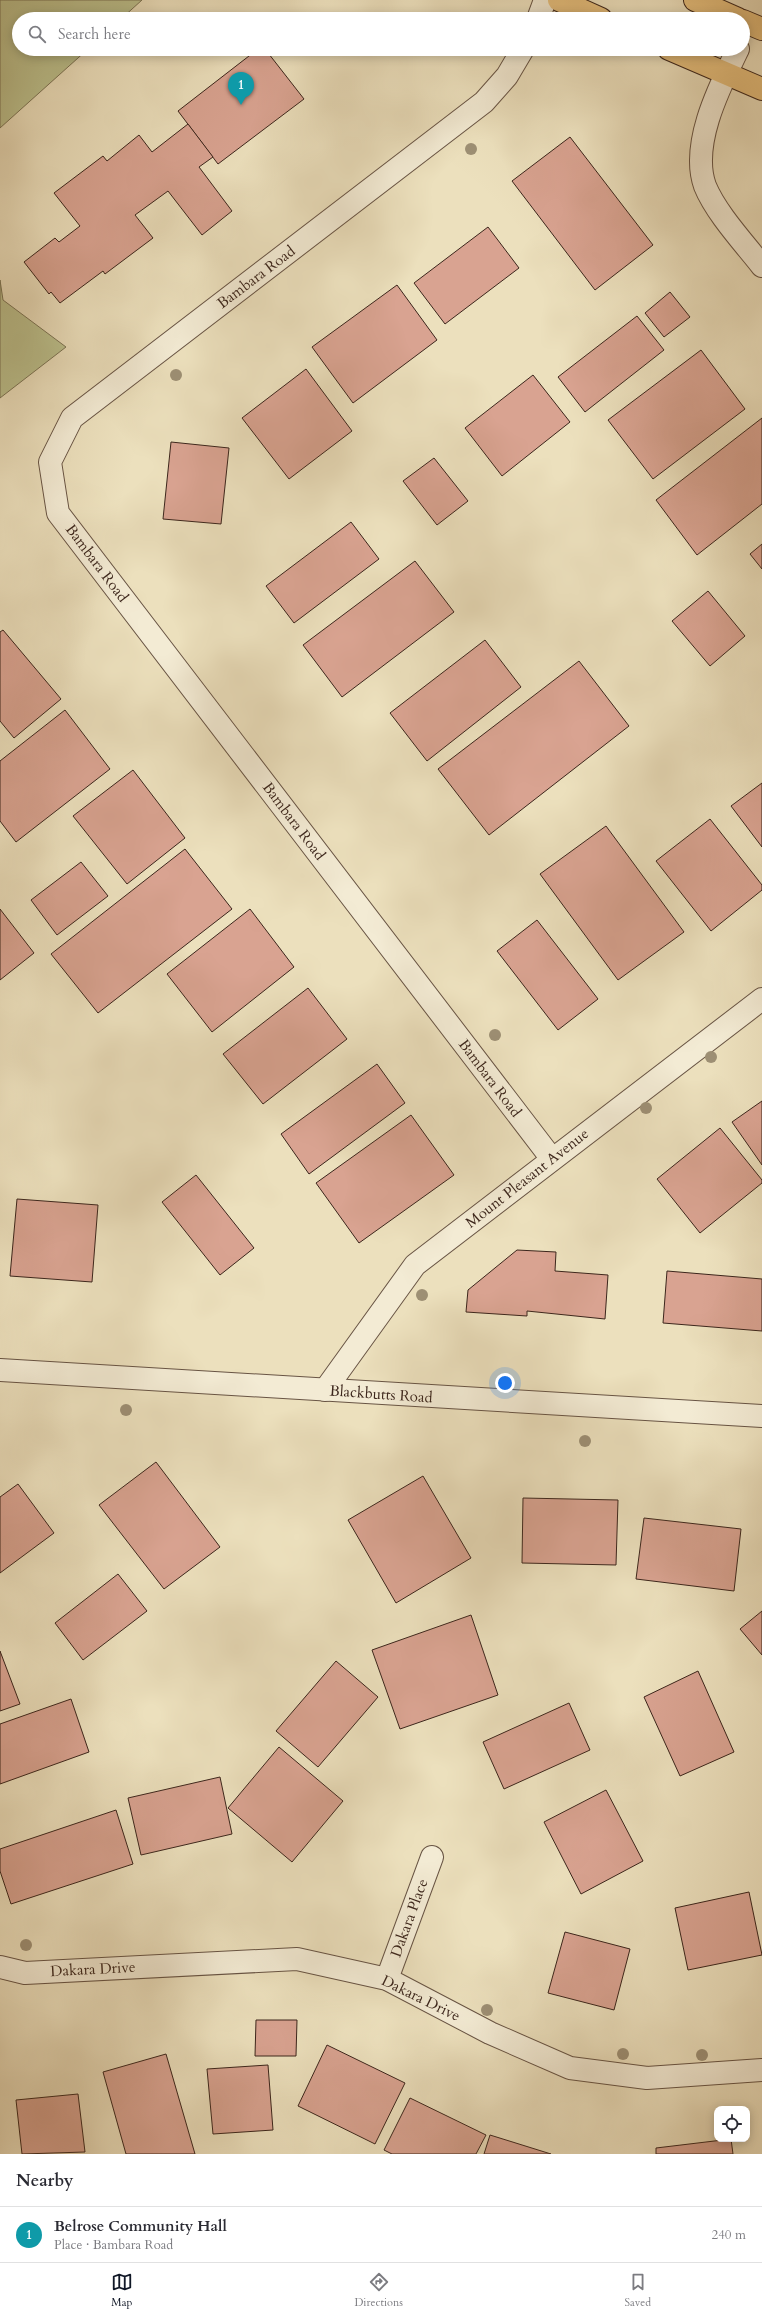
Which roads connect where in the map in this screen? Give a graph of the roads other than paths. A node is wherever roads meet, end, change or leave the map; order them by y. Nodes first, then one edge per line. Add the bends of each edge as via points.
1 (545, 0) edge
2 (559, 0) edge
3 (695, 0) edge
4 (541, 12) edge
5 (586, 12) edge
6 (719, 12) edge
7 (519, 56) edge
8 (685, 56) edge
9 (735, 56) edge
10 (726, 74) junction
11 (762, 89) edge
12 (762, 266) edge
13 (762, 998) edge
14 (552, 1159) junction
15 (0, 1370) edge
16 (325, 1390) junction
17 (762, 1416) edge
18 (432, 1857) dead end
19 (0, 1967) edge
20 (387, 1979) junction
21 (762, 2070) edge

1 - 4 street
2 - 5 main road
3 - 6 main road
7 - 14 street, Bambara Road via 507,76 484,102 72,418 50,462 58,513
8 - 10 main road
9 - 10 street
10 - 11 main road
10 - 12 street via 704,134 702,159 705,186 718,209
13 - 14 street, Mount Pleasant Avenue
14 - 16 street, Mount Pleasant Avenue via 415,1265
15 - 16 street, Blackbutts Road
16 - 17 street, Blackbutts Road
18 - 20 street, Dakara Place
19 - 20 street, Dakara Drive via 25,1972 297,1958
20 - 21 street, Dakara Drive via 490,2033 570,2068 647,2078

